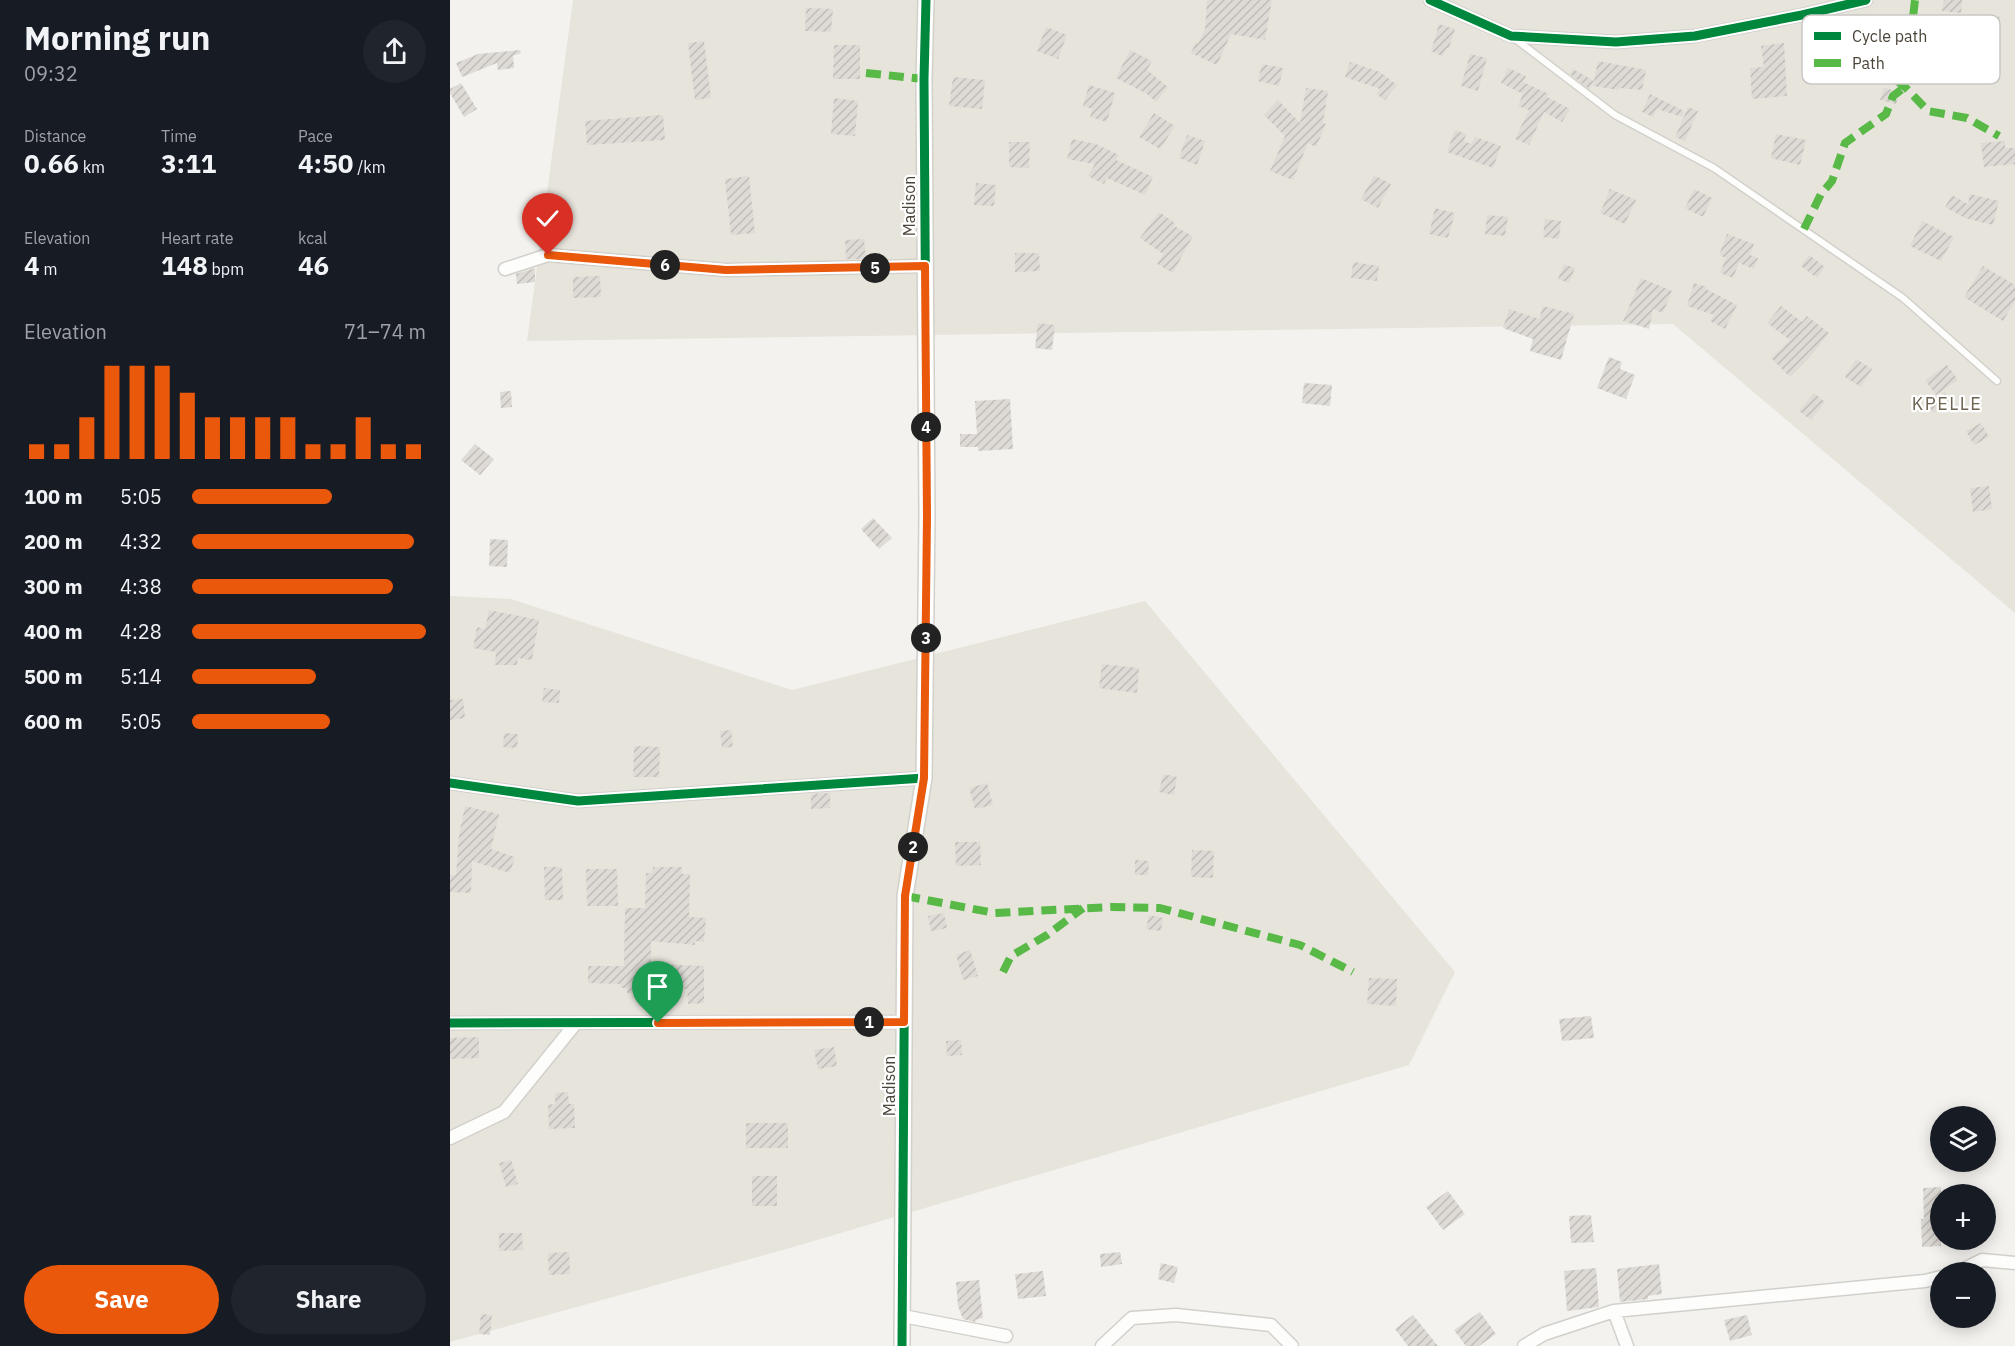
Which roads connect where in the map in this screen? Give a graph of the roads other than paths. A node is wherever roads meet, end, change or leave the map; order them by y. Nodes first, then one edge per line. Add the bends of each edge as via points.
1 (926, 0) edge
2 (1430, 0) edge
3 (1866, 0) edge
4 (1511, 36) junction
5 (925, 266) junction
6 (505, 269) dead end
7 (1997, 381) dead end
8 (924, 778) junction
9 (450, 783) edge
10 (904, 1022) junction
11 (450, 1023) edge
12 (576, 1023) junction
13 (450, 1138) edge
14 (1978, 1262) edge
15 (2015, 1263) edge
16 (1930, 1280) edge
17 (1614, 1311) junction
18 (903, 1316) junction
19 (1006, 1335) dead end
20 (902, 1346) edge
21 (1102, 1346) edge
22 (1292, 1346) edge
23 (1524, 1346) edge
24 (1627, 1346) edge

1 - 5 street, Madison
2 - 4 street
3 - 4 street via 1695,36 1616,42
4 - 7 lane via 1614,115 1714,168 1903,298
5 - 6 street via 726,270 548,255
5 - 8 street, Madison
8 - 9 street via 578,801
8 - 10 street, Madison via 905,896
10 - 12 street
10 - 18 street, Madison
11 - 12 street
12 - 13 street via 504,1112
14 - 15 street
16 - 17 street
17 - 23 street via 1544,1334
17 - 24 street
18 - 19 street
18 - 20 street, Madison
21 - 22 street via 1132,1318 1176,1315 1271,1325

